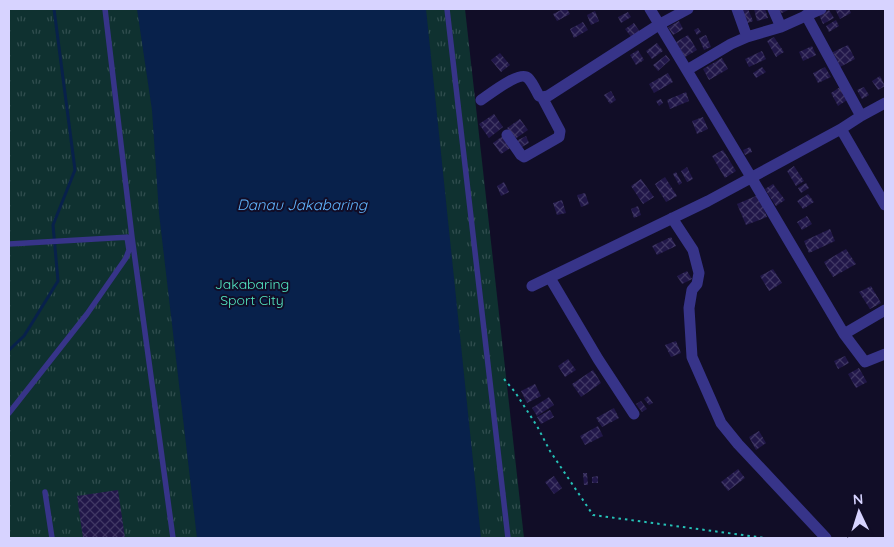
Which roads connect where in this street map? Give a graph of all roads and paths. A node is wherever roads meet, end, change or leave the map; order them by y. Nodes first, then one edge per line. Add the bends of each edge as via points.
1 (105, 9) edge
2 (447, 9) edge
3 (650, 9) edge
4 (688, 9) edge
5 (737, 9) edge
6 (773, 9) edge
7 (821, 9) edge
8 (806, 16) junction
9 (660, 24) junction
10 (781, 27) junction
11 (747, 37) junction
12 (687, 70) junction
13 (542, 97) junction
14 (481, 100) dead end
15 (885, 104) edge
16 (861, 116) junction
17 (841, 129) junction
18 (507, 135) dead end
19 (751, 176) junction
20 (885, 205) edge
21 (672, 218) junction
22 (130, 237) junction
23 (9, 244) edge
24 (550, 278) junction
25 (532, 286) dead end
26 (885, 310) edge
27 (844, 334) junction
28 (885, 354) edge
29 (504, 379) dead end
30 (9, 414) edge
31 (634, 414) dead end
32 (45, 492) dead end
33 (52, 538) edge
34 (174, 538) edge
35 (508, 538) edge
36 (765, 538) edge
37 (826, 538) edge

1 - 22 lane
2 - 35 lane
3 - 9 street
4 - 9 street
5 - 11 street
6 - 10 street
7 - 8 street
8 - 10 street
8 - 16 street
9 - 12 street
9 - 13 street via 552,94
10 - 11 street
11 - 12 street
12 - 19 street
13 - 14 street via 523,76 514,78
13 - 18 street via 560,131 559,138 524,157
15 - 16 street
16 - 17 street
17 - 19 street
17 - 20 street
19 - 21 street
19 - 27 street
21 - 24 street
21 - 37 street via 692,250 699,273 689,308 692,357 721,423
22 - 23 lane
22 - 30 lane via 126,258 88,314
22 - 34 lane
24 - 25 street
24 - 31 street
26 - 27 street
27 - 28 street via 865,362
29 - 36 path via 593,516
32 - 33 lane

